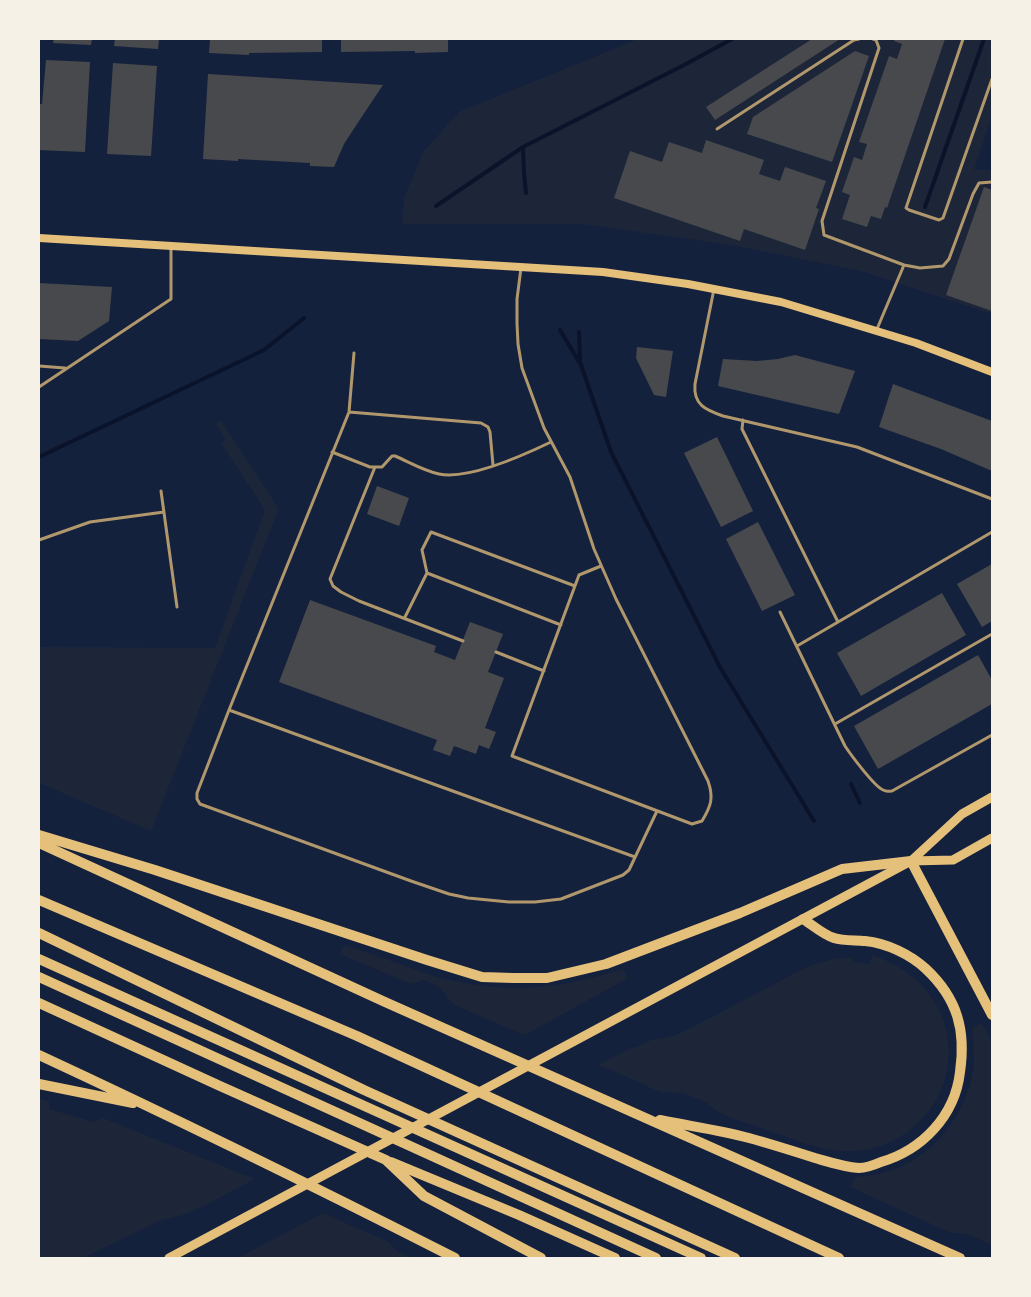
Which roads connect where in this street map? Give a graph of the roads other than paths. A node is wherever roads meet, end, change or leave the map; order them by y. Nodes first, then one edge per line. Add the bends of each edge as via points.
1 (860, 39) edge
2 (873, 39) edge
3 (963, 39) edge
4 (992, 79) edge
5 (717, 129) dead end
6 (992, 182) edge
7 (39, 238) edge
8 (171, 246) junction
9 (904, 265) junction
10 (521, 267) junction
11 (714, 288) junction
12 (877, 331) junction
13 (354, 353) dead end
14 (39, 366) edge
15 (67, 369) junction
16 (992, 372) edge
17 (39, 387) edge
18 (349, 411) junction
19 (743, 420) junction
20 (551, 442) junction
21 (332, 452) junction
22 (493, 465) junction
23 (375, 467) junction
24 (161, 492) dead end
25 (992, 499) edge
26 (164, 512) junction
27 (992, 532) edge
28 (39, 540) edge
29 (601, 566) junction
30 (427, 573) junction
31 (575, 586) junction
32 (177, 607) dead end
33 (780, 612) dead end
34 (405, 618) junction
35 (838, 622) junction
36 (561, 625) junction
37 (992, 634) edge
38 (463, 640) dead end
39 (797, 646) junction
40 (496, 652) dead end
41 (544, 671) junction
42 (229, 710) junction
43 (835, 724) junction
44 (992, 735) edge
45 (992, 797) edge
46 (657, 811) junction
47 (39, 835) edge
48 (992, 838) edge
49 (39, 843) edge
50 (635, 857) junction
51 (911, 861) junction
52 (39, 900) edge
53 (803, 919) junction
54 (39, 933) edge
55 (39, 959) edge
56 (39, 977) edge
57 (39, 1003) edge
58 (992, 1015) edge
59 (39, 1055) edge
60 (39, 1084) edge
61 (153, 1108) junction
62 (640, 1116) junction
63 (386, 1160) junction
64 (169, 1258) edge
65 (455, 1258) edge
66 (541, 1258) edge
67 (615, 1258) edge
68 (656, 1258) edge
69 (701, 1258) edge
70 (735, 1258) edge
71 (839, 1258) edge
72 (960, 1258) edge

1 - 5 lane
2 - 9 lane via 879,48 822,221 824,235
3 - 4 lane via 906,208 909,210 943,218
6 - 9 lane via 979,183 943,266
7 - 8 main road
8 - 10 main road
8 - 15 lane via 171,299
9 - 12 lane
10 - 11 main road via 603,272
10 - 20 lane via 517,323 522,368
11 - 12 main road via 781,302
11 - 19 lane via 694,391 708,411
12 - 16 main road
13 - 18 lane
14 - 15 lane
15 - 17 lane
18 - 21 lane
18 - 22 lane via 481,423 490,432
19 - 25 lane via 857,447
19 - 35 lane via 742,429
20 - 22 lane
20 - 29 lane via 570,477
21 - 23 lane
21 - 42 lane
22 - 23 lane via 452,476 392,456 384,465
23 - 34 lane via 330,579 341,592
24 - 26 lane
26 - 28 lane via 90,522
26 - 32 lane
27 - 35 lane
29 - 31 lane via 579,575
29 - 46 lane via 712,794 702,822 692,824
30 - 31 lane via 422,549 431,532
30 - 34 lane
30 - 36 lane
31 - 36 lane
33 - 39 lane
34 - 38 lane
35 - 39 lane
36 - 41 lane
37 - 43 lane
39 - 43 lane
40 - 41 lane
41 - 46 lane via 512,756
42 - 50 lane
42 - 50 lane via 197,793 200,804 411,881 468,898 535,902 561,899 623,875
43 - 44 lane via 854,760 886,791
45 - 51 main road via 962,814
46 - 50 lane
47 - 51 highway via 460,970 513,978 547,978 606,964 842,869
48 - 51 main road via 953,860
49 - 62 highway
51 - 53 main road
51 - 58 highway
52 - 71 highway via 357,1036
53 - 62 highway via 832,938 869,941 911,957 943,988 962,1029 963,1053 952,1105 937,1127 898,1156 862,1168 746,1137
53 - 64 main road
54 - 70 highway via 364,1090
55 - 69 highway
56 - 68 highway
57 - 63 highway
59 - 61 highway
60 - 61 highway
61 - 65 highway
62 - 72 highway
63 - 66 highway via 424,1196
63 - 67 highway

